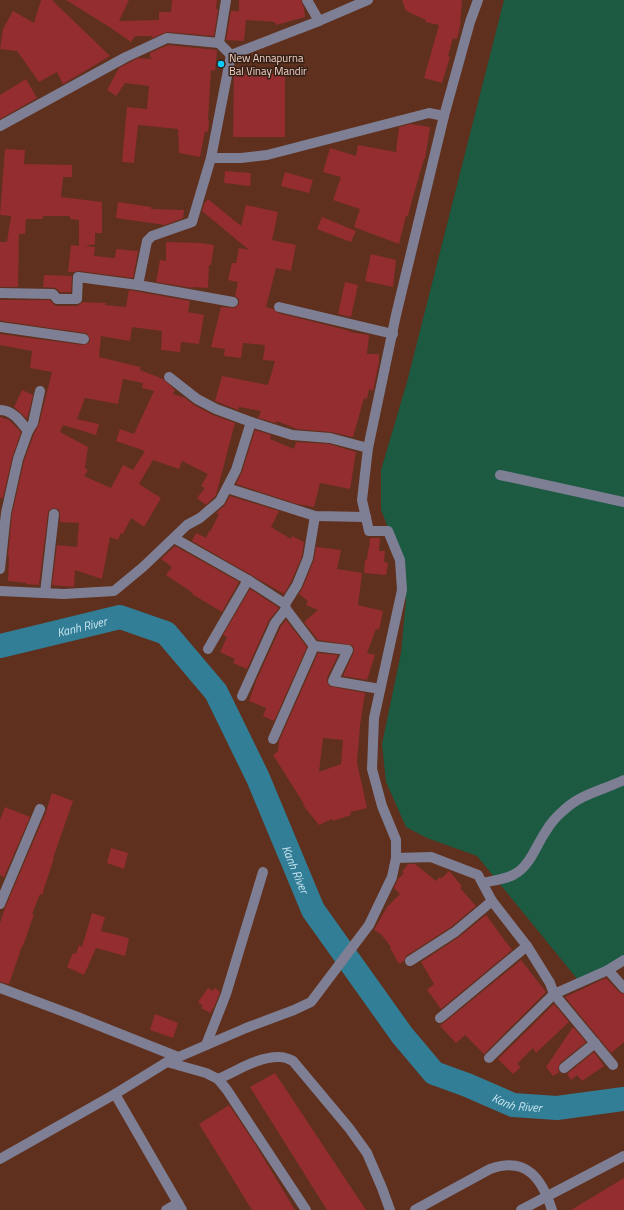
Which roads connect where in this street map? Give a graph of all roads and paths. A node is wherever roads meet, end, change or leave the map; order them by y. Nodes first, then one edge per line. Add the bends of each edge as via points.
1 (226, 0) edge
2 (307, 0) edge
3 (368, 0) edge
4 (478, 0) edge
5 (319, 22) junction
6 (219, 43) junction
7 (231, 55) junction
8 (444, 116) junction
9 (0, 126) edge
10 (211, 158) junction
11 (138, 285) junction
12 (0, 293) edge
13 (233, 302) dead end
14 (279, 307) dead end
15 (0, 327) edge
16 (393, 334) junction
17 (84, 339) dead end
18 (169, 378) dead end
19 (40, 391) dead end
20 (0, 410) edge
21 (251, 422) junction
22 (28, 431) junction
23 (368, 448) junction
24 (500, 475) dead end
25 (226, 488) junction
26 (4, 502) edge
27 (624, 502) edge
28 (54, 514) dead end
29 (315, 516) junction
30 (366, 517) junction
31 (174, 538) junction
32 (1, 547) edge
33 (0, 569) edge
34 (248, 580) junction
35 (0, 591) edge
36 (45, 593) junction
37 (285, 607) junction
38 (314, 646) junction
39 (208, 649) dead end
40 (380, 689) junction
41 (242, 696) dead end
42 (273, 739) dead end
43 (624, 780) edge
44 (40, 809) dead end
45 (396, 858) junction
46 (263, 872) dead end
47 (483, 883) junction
48 (492, 901) junction
49 (0, 904) edge
50 (528, 946) junction
51 (624, 960) edge
52 (410, 961) dead end
53 (608, 970) junction
54 (0, 988) edge
55 (624, 988) edge
56 (554, 994) junction
57 (440, 1018) dead end
58 (594, 1043) junction
59 (206, 1045) junction
60 (178, 1057) junction
61 (489, 1058) dead end
62 (167, 1062) junction
63 (613, 1065) dead end
64 (564, 1068) dead end
65 (218, 1079) junction
66 (115, 1094) junction
67 (624, 1156) edge
68 (0, 1159) edge
69 (548, 1196) junction
70 (180, 1207) edge
71 (166, 1210) edge
72 (306, 1210) edge
73 (390, 1210) edge
74 (415, 1210) edge
75 (521, 1210) edge
76 (552, 1210) edge

1 - 6 street
2 - 5 street
3 - 5 street
4 - 8 street
5 - 7 street
6 - 7 street
6 - 9 street via 167,38 126,56
7 - 10 street
8 - 10 street via 429,113 267,154 241,158
8 - 16 street
10 - 11 street via 192,222 152,236 147,241
11 - 12 street via 78,277 77,299 57,299 53,294 43,293
11 - 13 street
14 - 16 street
15 - 17 street
16 - 23 street
18 - 21 street via 197,399
19 - 22 street via 33,423
20 - 22 street via 16,416
21 - 23 street via 292,435 330,438
21 - 25 street via 236,470
22 - 26 street
23 - 30 street via 362,500
24 - 27 street
25 - 29 street
25 - 31 street via 220,501
26 - 32 street
28 - 36 street
29 - 30 street
29 - 37 street via 308,558 298,585
30 - 40 street via 370,531 388,531 400,560 402,590
31 - 34 street
31 - 36 street via 143,568 114,590
32 - 33 street
34 - 37 street
34 - 39 street
35 - 36 street
37 - 38 street
37 - 41 street
38 - 40 street via 348,650 333,681
38 - 42 street
40 - 45 street via 374,718 372,769 382,806 396,840
43 - 47 street via 590,793 564,810 546,830 524,868 509,877
44 - 49 street
45 - 47 street via 431,857 478,875
45 - 59 street via 392,877 369,925 312,1002
46 - 59 street via 226,994
47 - 48 street
48 - 50 street
48 - 52 street via 455,932
50 - 56 street
50 - 57 street
51 - 53 street
53 - 55 street
53 - 56 street
54 - 60 street
56 - 58 street
56 - 61 street
58 - 63 street
58 - 64 street
59 - 60 street
60 - 62 street
62 - 65 street
62 - 66 street
65 - 72 street
65 - 73 street via 269,1058 282,1057 293,1061 367,1152
66 - 68 street
66 - 70 street
67 - 69 street
69 - 74 street via 536,1176 523,1168 499,1166
69 - 75 street
69 - 76 street
70 - 71 street

